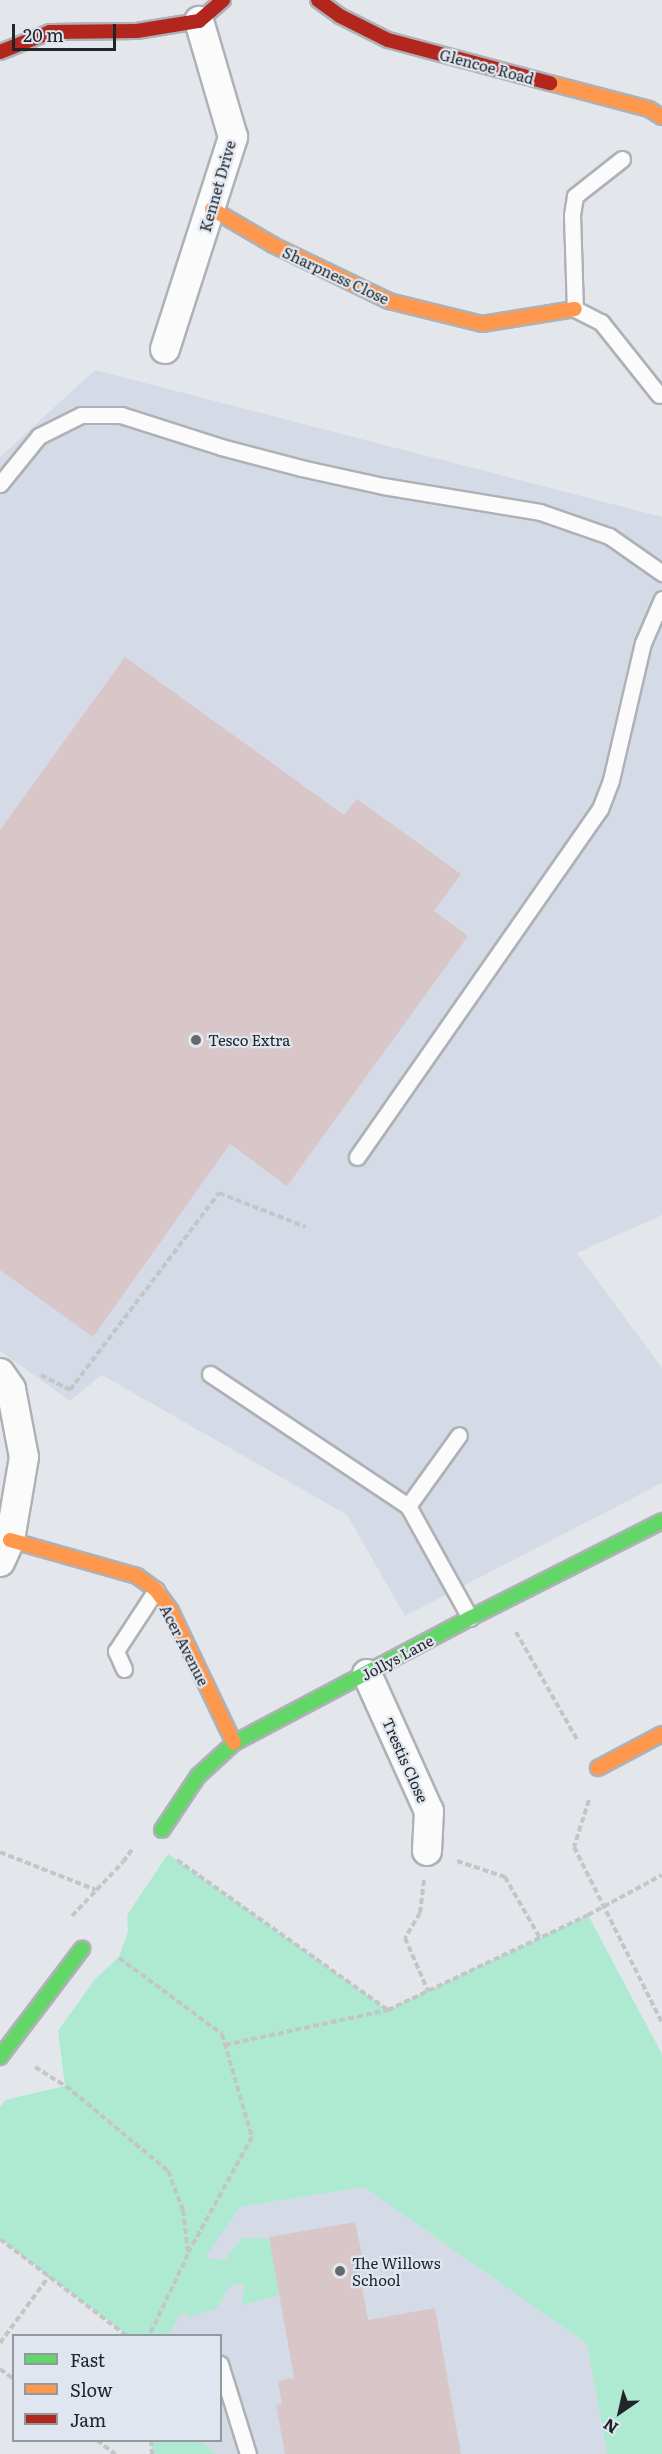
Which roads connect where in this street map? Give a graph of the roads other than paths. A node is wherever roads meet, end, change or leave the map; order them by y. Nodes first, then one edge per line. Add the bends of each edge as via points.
1 (223, 0) edge
2 (318, 0) edge
3 (199, 21) junction
4 (0, 52) edge
5 (662, 117) edge
6 (622, 159) dead end
7 (212, 208) junction
8 (575, 309) junction
9 (165, 349) dead end
10 (659, 395) dead end
11 (0, 484) edge
12 (662, 573) edge
13 (662, 599) edge
14 (357, 1157) dead end
15 (0, 1373) edge
16 (210, 1374) dead end
17 (459, 1435) dead end
18 (408, 1506) junction
19 (662, 1521) edge
20 (5, 1551) edge
21 (156, 1590) junction
22 (470, 1618) junction
23 (124, 1669) dead end
24 (367, 1674) junction
25 (662, 1734) edge
26 (234, 1743) junction
27 (598, 1768) road end
28 (162, 1830) road end
29 (427, 1851) road end
30 (82, 1948) road end
31 (4, 2053) edge
32 (222, 2370) edge
33 (248, 2454) edge

1 - 3 street
2 - 5 street, Glencoe Road via 388,40 649,109
3 - 4 street via 137,31 50,32
3 - 7 street, Kennet Drive via 233,137
6 - 8 lane via 575,196
7 - 8 street, Sharpness Close via 273,246 389,301 482,324
7 - 9 street, Kennet Drive
8 - 10 lane via 601,322
11 - 12 lane via 39,436 81,415 121,415 301,468 540,512 609,536
13 - 14 lane via 644,643 611,780 600,809
15 - 20 street, Acer Avenue via 12,1389 24,1457
16 - 18 lane
17 - 18 lane
18 - 22 lane
19 - 22 street, Jollys Lane
20 - 21 street, Acer Avenue via 137,1576
21 - 23 lane via 116,1651
21 - 26 street, Acer Avenue via 171,1611
22 - 24 street, Jollys Lane
24 - 26 street, Jollys Lane
24 - 29 street, Trestis Close via 429,1810
25 - 27 street
26 - 28 street, Jollys Lane via 198,1776
30 - 31 street
32 - 33 lane

